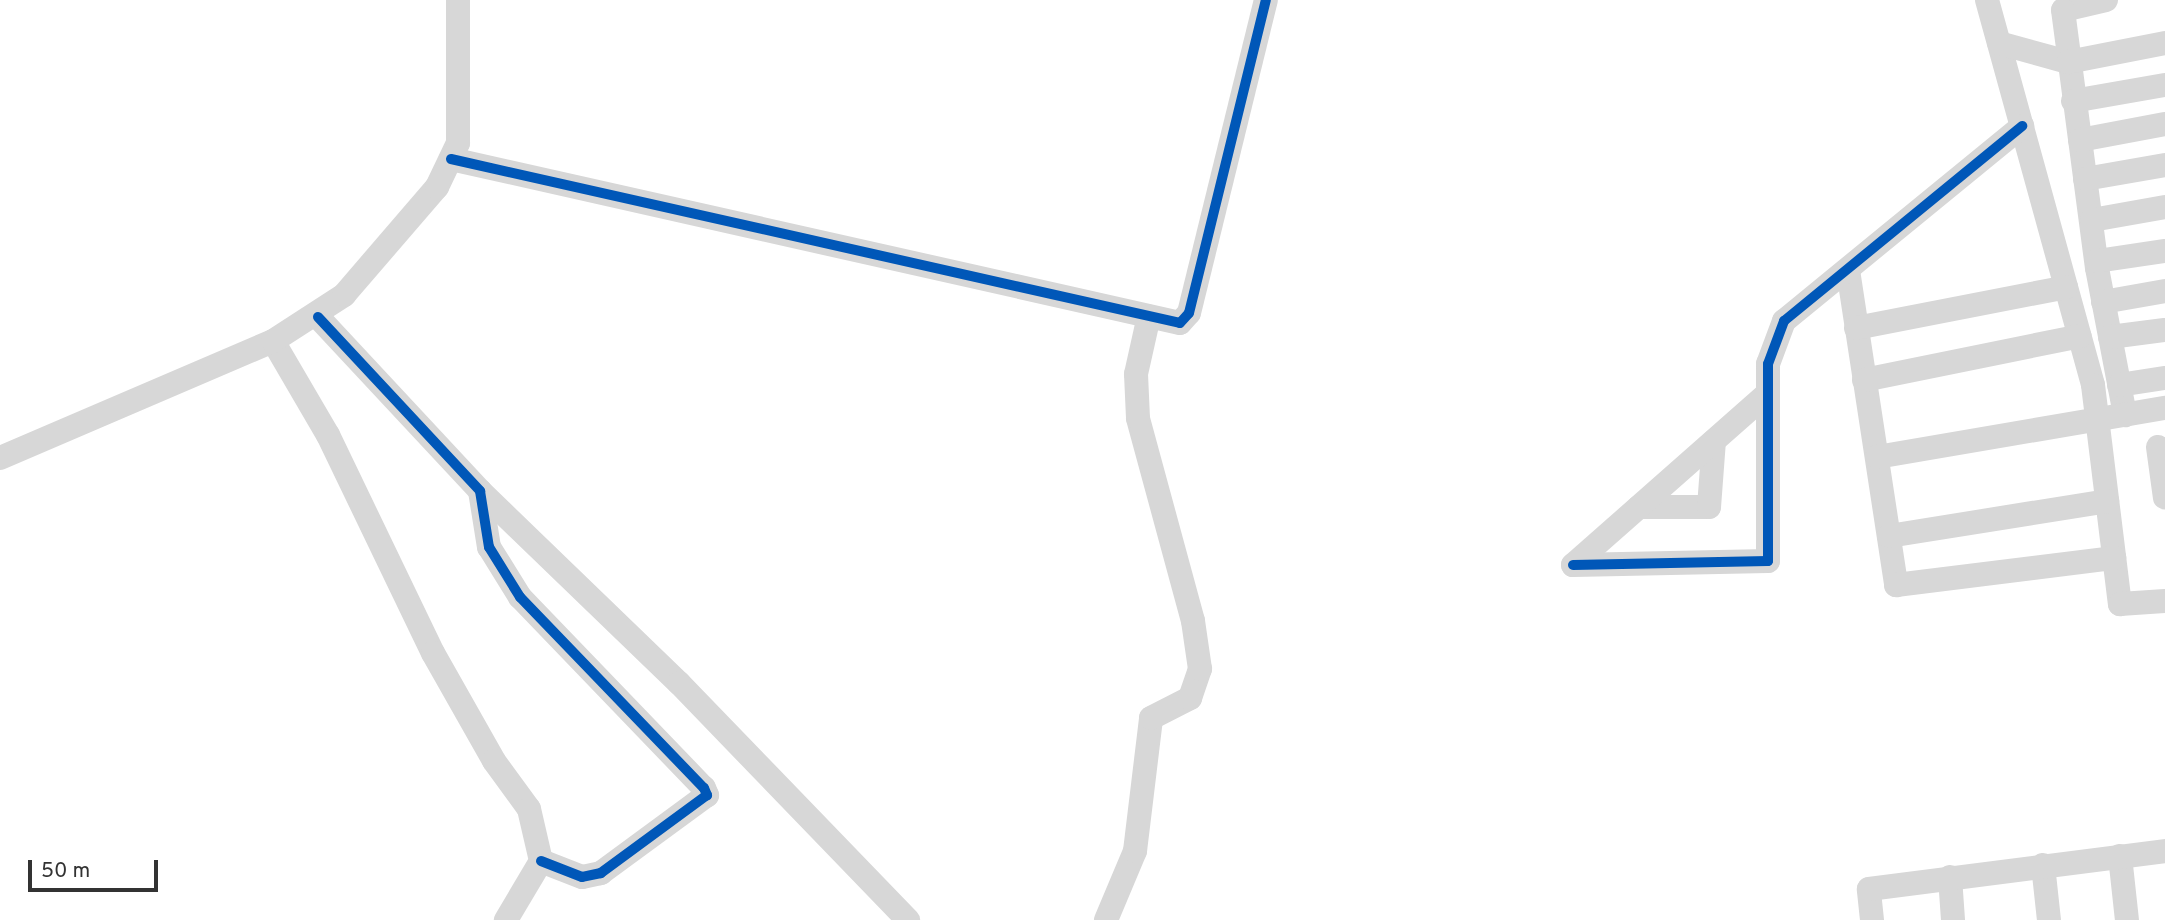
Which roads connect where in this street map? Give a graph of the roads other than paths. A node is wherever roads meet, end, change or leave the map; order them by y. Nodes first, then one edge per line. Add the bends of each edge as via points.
1 (458, 0) edge
2 (1266, 0) edge
3 (1987, 0) edge
4 (2106, 0) edge
5 (1999, 43) junction
6 (2165, 43) edge
7 (2068, 62) junction
8 (2165, 85) edge
9 (2073, 101) junction
10 (2165, 124) edge
11 (2022, 126) junction
12 (2080, 140) junction
13 (450, 159) junction
14 (2165, 165) edge
15 (2085, 179) junction
16 (2165, 207) edge
17 (2092, 220) junction
18 (2165, 251) edge
19 (2097, 261) junction
20 (1848, 270) junction
21 (2066, 287) junction
22 (2165, 291) edge
23 (2103, 302) junction
24 (1149, 316) junction
25 (318, 317) junction
26 (1856, 328) junction
27 (2165, 330) edge
28 (2080, 337) junction
29 (2110, 337) junction
30 (273, 341) junction
31 (2165, 378) edge
32 (1864, 380) junction
33 (2119, 385) junction
34 (1768, 393) junction
35 (2165, 408) edge
36 (2125, 415) junction
37 (2097, 420) junction
38 (1714, 441) junction
39 (2158, 447) dead end
40 (1877, 457) junction
41 (0, 458) edge
42 (480, 491) junction
43 (2165, 498) edge
44 (2107, 501) junction
45 (1639, 507) junction
46 (1889, 536) junction
47 (2114, 558) junction
48 (2165, 601) edge
49 (2165, 850) edge
50 (2120, 856) junction
51 (541, 860) junction
52 (2043, 865) junction
53 (1950, 877) junction
54 (506, 920) edge
55 (908, 920) edge
56 (1106, 920) edge
57 (1872, 920) edge
58 (1953, 920) edge
59 (2049, 920) edge
60 (2127, 920) edge

1 - 13 street via 458,143
2 - 24 street via 1189,313 1180,323
3 - 5 street
4 - 7 street via 2063,10
5 - 7 street
5 - 11 street
6 - 7 street
7 - 9 street
8 - 9 street
9 - 12 street
10 - 12 street
11 - 20 street
11 - 21 street
12 - 15 street
13 - 24 street
13 - 25 street via 438,187 344,296
14 - 15 street
15 - 17 street
16 - 17 street
17 - 19 street
18 - 19 street
19 - 23 street
20 - 26 street
20 - 34 street via 1784,321 1768,364
21 - 26 street
21 - 28 street
22 - 23 street
23 - 29 street
24 - 56 street via 1136,373 1138,418 1194,621 1200,669 1190,698 1151,718 1135,850
25 - 30 street
25 - 42 street
26 - 32 street
27 - 29 street
28 - 32 street
28 - 37 street
29 - 33 street
30 - 41 street
30 - 51 street via 328,435 433,653 528,809
31 - 33 street
32 - 40 street
33 - 36 street
34 - 38 street
34 - 45 street via 1768,561 1573,565
35 - 36 street
36 - 37 street
37 - 40 street
37 - 44 street
38 - 45 street
38 - 45 street via 1709,507
39 - 43 street
40 - 46 street
42 - 51 street via 489,547 520,597 691,771 707,795 601,873 582,877
42 - 55 street via 679,683
44 - 46 street
44 - 47 street
46 - 47 street via 1896,584
47 - 48 street via 2120,604
49 - 50 street
50 - 52 street
50 - 60 street
51 - 54 street
52 - 53 street
52 - 59 street
53 - 57 street via 1869,889
53 - 58 street

